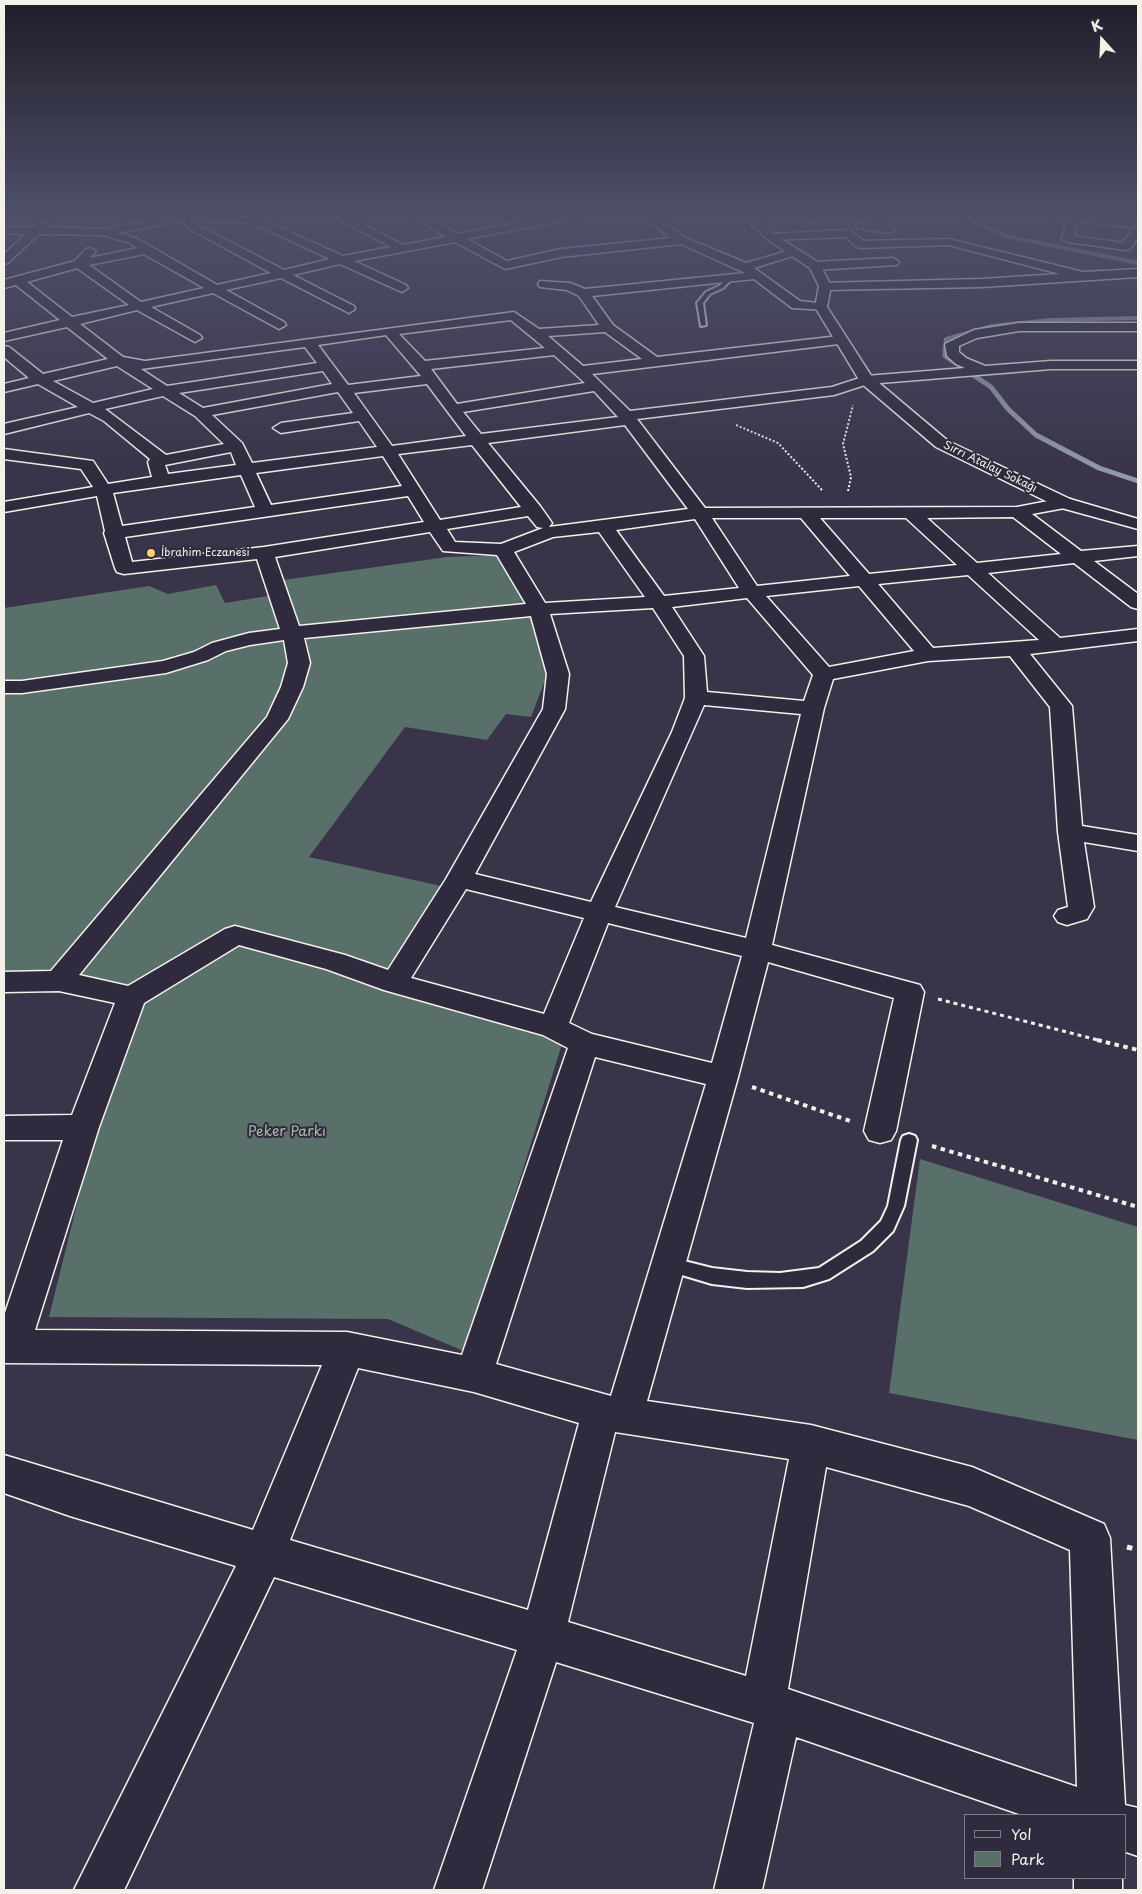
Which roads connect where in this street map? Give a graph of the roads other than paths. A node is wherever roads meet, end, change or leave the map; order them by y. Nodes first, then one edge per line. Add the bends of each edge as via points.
1 (40, 302) edge
2 (134, 302) edge
3 (154, 302) edge
4 (238, 302) edge
5 (336, 302) edge
6 (590, 302) edge
7 (700, 302) edge
8 (795, 302) edge
9 (822, 302) edge
10 (139, 306) junction
11 (821, 307) junction
12 (349, 309) dead end
13 (67, 322) junction
14 (278, 325) dead end
15 (703, 325) dead end
16 (1138, 327) edge
17 (608, 328) junction
18 (389, 331) junction
19 (528, 332) junction
20 (4, 337) edge
21 (195, 338) dead end
22 (839, 340) junction
23 (309, 342) junction
24 (422, 343) dead end
25 (403, 345) junction
26 (4, 350) edge
27 (556, 351) junction
28 (118, 361) junction
29 (653, 361) junction
30 (1138, 365) edge
31 (326, 366) junction
32 (985, 370) junction
33 (579, 371) junction
34 (425, 372) junction
35 (41, 380) junction
36 (863, 382) junction
37 (597, 386) junction
38 (4, 388) edge
39 (343, 388) junction
40 (167, 390) junction
41 (91, 409) junction
42 (453, 409) junction
43 (200, 413) junction
44 (363, 416) junction
45 (628, 418) junction
46 (281, 428) dead end
47 (4, 429) edge
48 (476, 440) junction
49 (236, 446) junction
50 (388, 451) junction
51 (4, 454) edge
52 (163, 461) junction
53 (246, 470) junction
54 (162, 480) junction
55 (413, 490) junction
56 (104, 491) junction
57 (1064, 503) junction
58 (4, 507) edge
59 (534, 510) junction
60 (265, 511) junction
61 (910, 512) junction
62 (1016, 512) junction
63 (700, 513) junction
64 (807, 514) junction
65 (1138, 524) edge
66 (436, 526) junction
67 (604, 526) junction
68 (550, 532) junction
69 (113, 533) junction
70 (503, 550) junction
71 (1138, 551) edge
72 (264, 553) junction
73 (1077, 558) junction
74 (974, 568) junction
75 (862, 580) junction
76 (752, 592) junction
77 (659, 602) junction
78 (1138, 603) edge
79 (539, 610) junction
80 (292, 633) junction
81 (1138, 635) edge
82 (1055, 644) junction
83 (1016, 649) junction
84 (928, 655) junction
85 (824, 674) junction
86 (4, 687) edge
87 (696, 698) junction
88 (813, 708) junction
89 (1070, 832) junction
90 (1138, 842) edge
91 (459, 879) junction
92 (599, 913) junction
93 (1067, 916) dead end
94 (757, 950) junction
95 (59, 981) junction
96 (4, 982) edge
97 (394, 983) junction
98 (132, 997) junction
99 (553, 1027) junction
100 (584, 1043) junction
101 (723, 1077) junction
102 (83, 1127) junction
103 (4, 1128) edge
104 (880, 1131) dead end
105 (909, 1140) dead end
106 (668, 1264) junction
107 (8, 1346) edge
108 (347, 1349) junction
109 (474, 1375) junction
110 (612, 1414) junction
111 (811, 1444) junction
112 (4, 1474) edge
113 (264, 1553) junction
114 (543, 1636) junction
115 (772, 1707) junction
116 (1086, 1814) edge
117 (1102, 1814) edge
118 (98, 1890) edge
119 (458, 1890) edge
120 (738, 1890) edge

1 - 13 street
2 - 10 street
3 - 10 street
4 - 14 street
5 - 12 street
6 - 17 street
7 - 15 lane
8 - 11 street
9 - 11 street
10 - 13 street
10 - 21 street
11 - 22 street, Sırrı Atalay Sokağı
13 - 20 street
13 - 28 street
16 - 32 street via 1019,327 974,334 952,344 952,353 961,361
17 - 19 street
17 - 29 street
18 - 19 street via 514,316
18 - 23 street
18 - 25 street
19 - 27 street
22 - 29 street
22 - 36 street, Sırrı Atalay Sokağı
23 - 28 street via 144,365
23 - 31 street
24 - 25 street
25 - 34 street
26 - 35 street
27 - 33 street
27 - 34 street
28 - 35 street
28 - 40 street
29 - 33 street
30 - 32 street via 1052,365
31 - 39 street
31 - 40 street
32 - 36 street
33 - 37 street
34 - 39 street
34 - 42 street
35 - 38 street
35 - 41 street
36 - 45 street via 834,391
36 - 57 street, Sırrı Atalay Sokağı via 942,444
37 - 42 street
37 - 45 street
39 - 43 street
39 - 44 street
40 - 41 street
40 - 43 street
41 - 47 street
41 - 52 street via 109,418
42 - 48 street
43 - 49 street
44 - 46 street
44 - 50 street
45 - 48 street
45 - 63 street
48 - 50 street
48 - 59 street
49 - 52 street
49 - 53 street
50 - 53 street
50 - 55 street
51 - 56 street via 87,465
52 - 54 street via 156,462
53 - 54 street
53 - 60 street
54 - 56 street
55 - 60 street
55 - 66 street
56 - 58 street
56 - 69 street
57 - 62 street
57 - 65 street, Sırrı Atalay Sokağı
59 - 66 street
59 - 68 street
60 - 69 street
61 - 62 street
61 - 64 street
61 - 74 street
62 - 73 street
63 - 64 street
63 - 67 street
63 - 76 street
64 - 75 street
66 - 70 street via 449,547
66 - 72 street
67 - 68 street
67 - 77 street
68 - 70 street
69 - 72 street via 124,568
70 - 79 street
71 - 73 street
72 - 80 street
73 - 74 street
73 - 78 street
74 - 75 street
74 - 82 street
75 - 76 street
75 - 84 street
76 - 77 street
76 - 85 street
77 - 79 street
77 - 87 street via 694,656
79 - 80 street
79 - 91 street via 558,674 554,709
80 - 86 street via 219,647 166,667
80 - 95 street via 299,663 277,719
81 - 82 street
82 - 83 street
83 - 84 street
83 - 89 street via 1061,706
84 - 85 street
85 - 88 street
87 - 88 street
87 - 92 street
88 - 94 street
89 - 90 street
89 - 93 street via 1081,907 1078,913
91 - 92 street
91 - 97 street
92 - 94 street
92 - 99 street
94 - 101 street
94 - 104 street via 910,992
95 - 96 street
95 - 98 street
97 - 98 street via 335,962 235,935
97 - 99 street
98 - 102 street
99 - 100 street
100 - 101 street
100 - 109 street
101 - 106 street
102 - 103 street
102 - 107 street
105 - 106 lane via 896,1206 887,1226 867,1246 823,1274 780,1282 747,1280 712,1276
106 - 110 street
107 - 108 street
108 - 109 street
108 - 113 street
109 - 110 street
110 - 111 street
110 - 114 street
111 - 115 street
111 - 117 street via 972,1487 1090,1538
112 - 113 street
113 - 114 street
113 - 118 street
114 - 115 street
114 - 119 street
115 - 116 street
115 - 120 street

